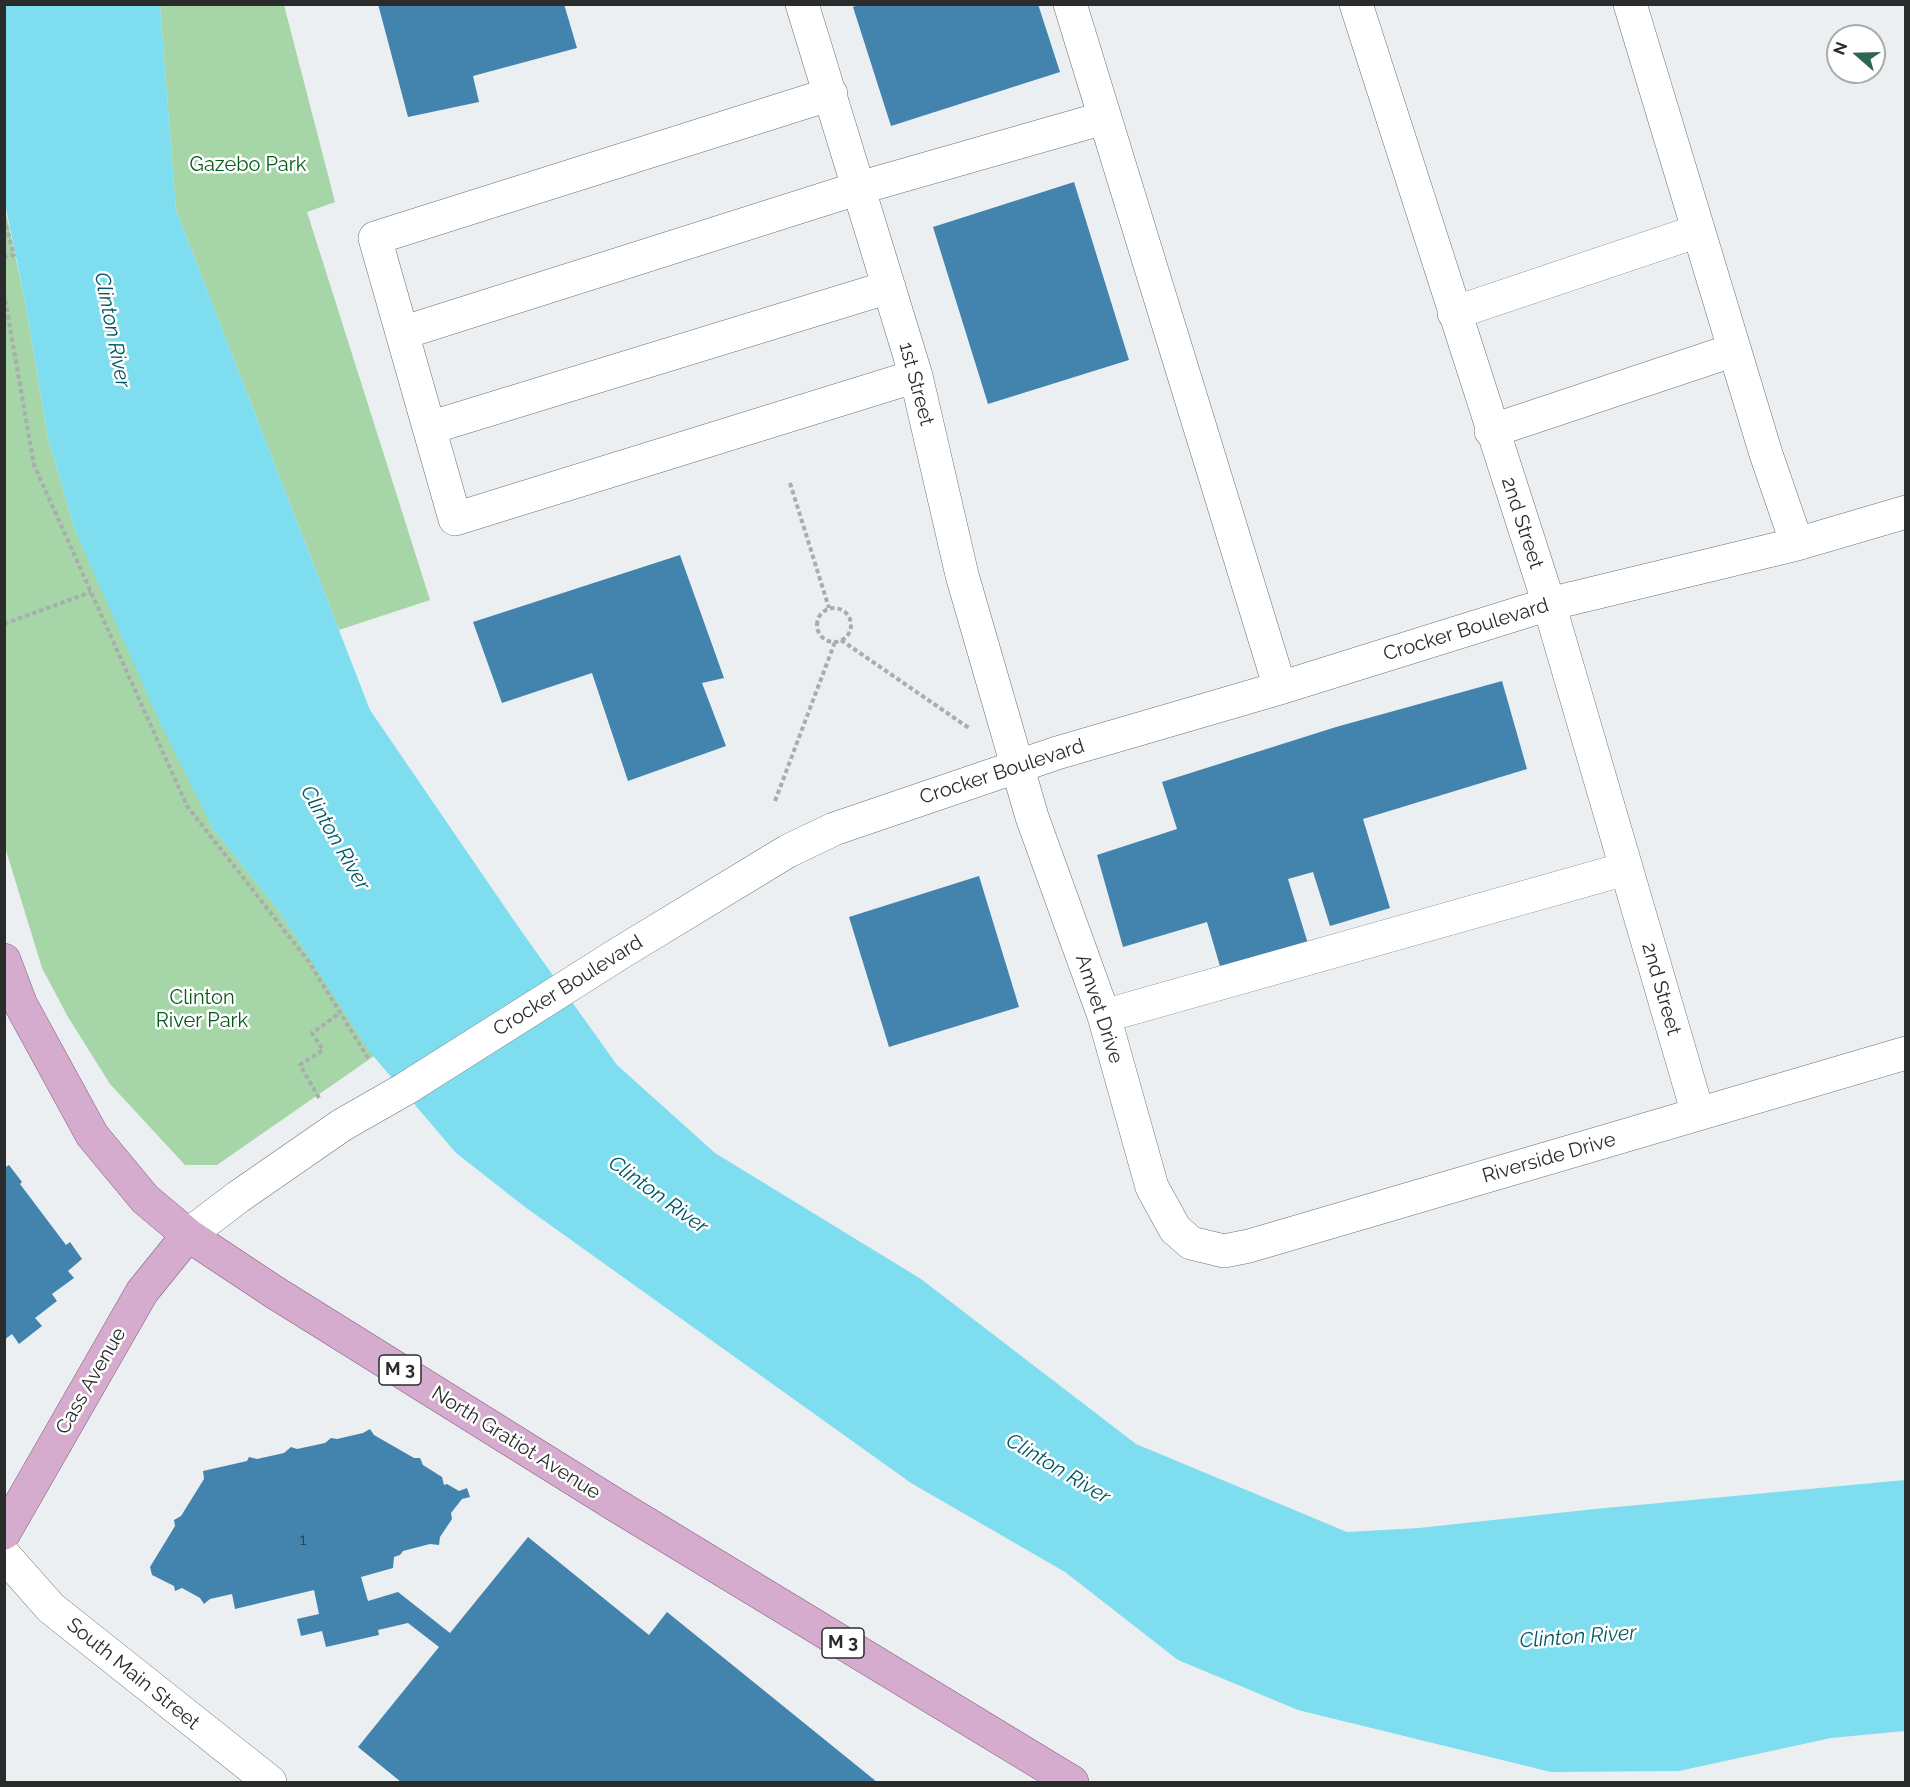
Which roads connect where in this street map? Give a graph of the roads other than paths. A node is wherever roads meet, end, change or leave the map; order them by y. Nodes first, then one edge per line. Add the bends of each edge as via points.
1 (1070, 4) edge
2 (1356, 4) edge
3 (1630, 4) edge
4 (803, 5) edge
5 (831, 94) junction
6 (1104, 118) junction
7 (859, 188) junction
8 (1698, 231) junction
9 (889, 287) junction
10 (1454, 313) junction
11 (402, 333) junction
12 (1734, 350) junction
13 (916, 376) junction
14 (429, 428) junction
15 (1491, 430) junction
16 (1905, 512) edge
17 (1797, 544) junction
18 (1549, 604) junction
19 (1280, 688) junction
20 (1018, 767) junction
21 (1625, 869) junction
22 (4, 960) edge
23 (1104, 1016) junction
24 (1905, 1053) edge
25 (1698, 1114) junction
26 (188, 1235) junction
27 (1191, 1244) joint
28 (4, 1533) edge
29 (4, 1556) edge
30 (270, 1782) edge
31 (1072, 1782) edge

1 - 6 street
2 - 10 street, 2nd Street
3 - 8 street
4 - 5 street, 1st Street
5 - 7 street, 1st Street
5 - 11 street via 375,238
6 - 7 street
6 - 19 street
7 - 9 street, 1st Street
7 - 11 street
8 - 10 street
8 - 12 street
9 - 13 street, 1st Street
9 - 14 street
10 - 15 street, 2nd Street
11 - 14 street
12 - 15 street
12 - 17 street
13 - 14 street via 455,519
13 - 20 street, 1st Street via 962,575
15 - 18 street, 2nd Street
16 - 17 street, Crocker Boulevard
17 - 18 street, Crocker Boulevard
18 - 19 street, Crocker Boulevard
18 - 21 street, 2nd Street
19 - 20 street, Crocker Boulevard
20 - 23 street, Amvet Drive via 1032,817
20 - 26 street, Crocker Boulevard via 882,812 788,851 342,1125
21 - 23 street
21 - 25 street, 2nd Street
22 - 26 main road, North Gratiot Avenue / M 3 via 21,1005 92,1135 145,1199
23 - 27 street, Amvet Drive via 1152,1187 1174,1228
24 - 25 street, Riverside Drive
25 - 27 street, Riverside Drive via 1249,1246 1224,1251
26 - 28 main road, Cass Avenue via 142,1292
26 - 31 main road, North Gratiot Avenue / M 3 via 614,1504
29 - 30 street, South Main Street via 51,1608

